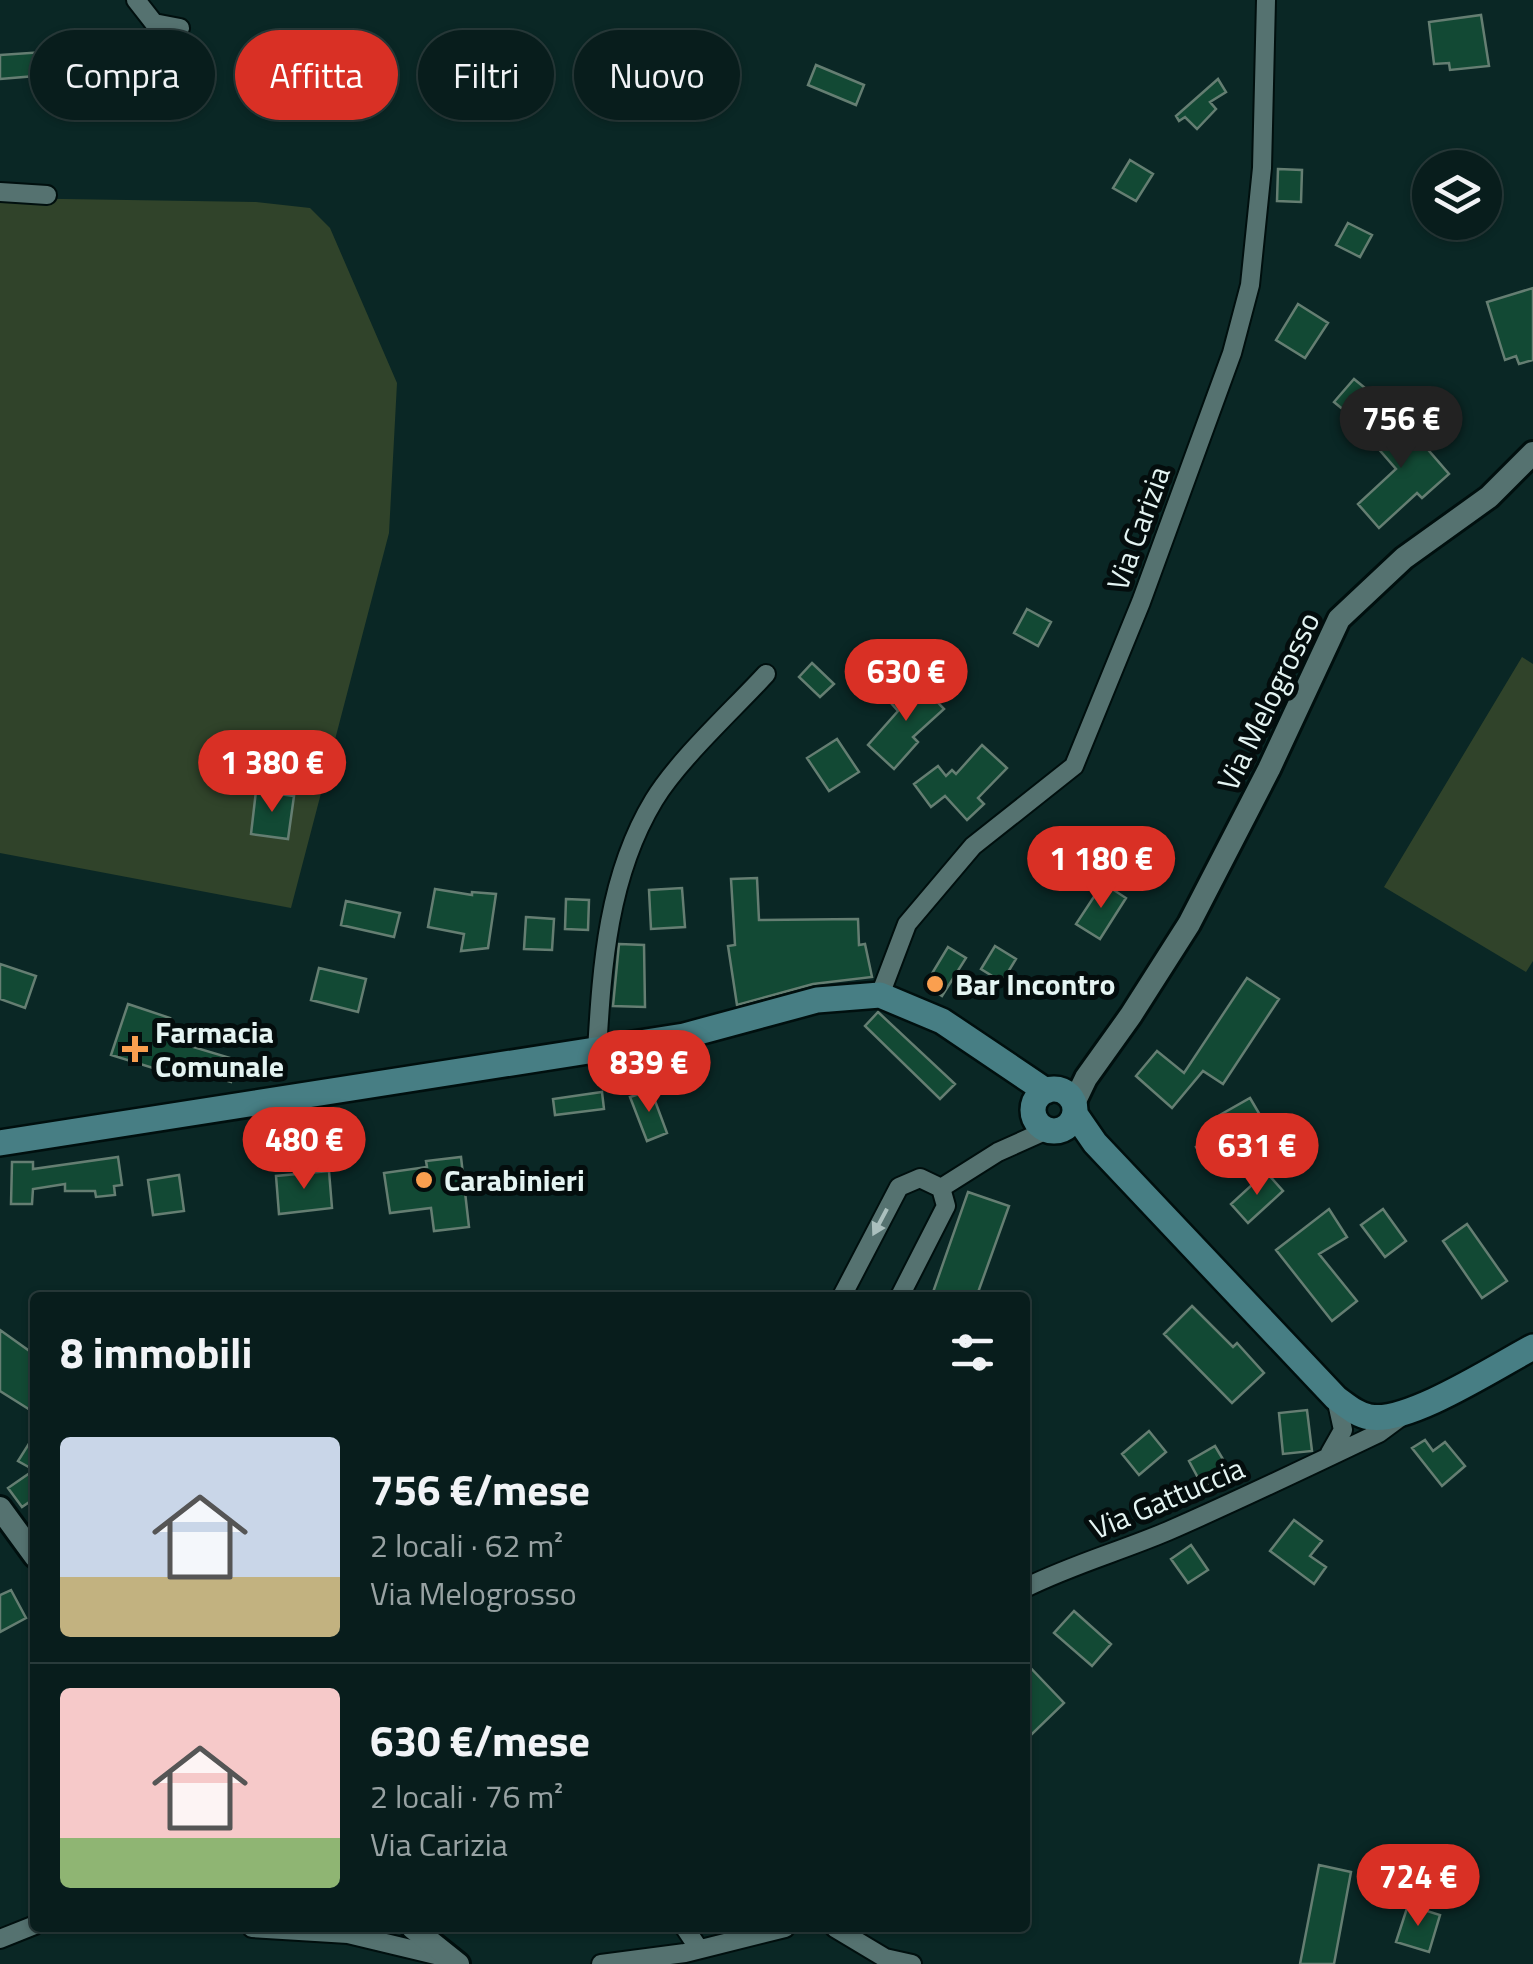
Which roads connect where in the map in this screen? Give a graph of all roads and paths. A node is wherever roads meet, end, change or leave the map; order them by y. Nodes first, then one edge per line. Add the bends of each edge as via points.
1 (136, 0) edge
2 (1266, 0) edge
3 (180, 28) dead end
4 (0, 192) edge
5 (47, 195) dead end
6 (1533, 453) edge
7 (766, 674) dead end
8 (880, 995) junction
9 (597, 1051) junction
10 (1055, 1109) junction
11 (0, 1144) edge
12 (940, 1188) junction
13 (844, 1292) edge
14 (902, 1292) edge
15 (1533, 1346) edge
16 (1336, 1398) junction
17 (1406, 1412) junction
18 (1364, 1416) junction
19 (1355, 1445) junction
20 (1329, 1455) junction
21 (0, 1508) edge
22 (30, 1549) edge
23 (1030, 1586) edge
24 (30, 1927) edge
25 (316, 1932) edge
26 (419, 1932) edge
27 (687, 1932) edge
28 (769, 1932) edge
29 (842, 1932) edge
30 (0, 1939) edge
31 (699, 1949) junction
32 (458, 1962) edge
33 (601, 1964) edge
34 (912, 1964) edge

1 - 3 street via 154,22
2 - 8 street, Via Carizia via 1262,168 1250,284 1232,353 1141,602 1074,766 973,846 908,924
4 - 5 street
6 - 10 street, Via Melogrosso via 1490,498 1404,558 1340,620 1189,924 1132,1015
7 - 9 street via 655,799 630,850 612,901
8 - 9 main road via 817,1000 684,1036
8 - 10 main road via 942,1021 1017,1073
9 - 11 main road
10 - 12 street via 1021,1142
10 - 16 main road
12 -> 13 street via 920,1178 899,1187
12 - 14 street via 946,1206
15 - 17 main road
16 - 18 main road
16 - 20 street via 1343,1430
17 - 18 main road
17 - 19 street, Via Gattuccia
18 - 19 street
19 - 20 street, Via Gattuccia
20 - 23 street, Via Gattuccia via 1172,1530
21 - 22 street
24 - 30 street
25 - 32 street
26 - 32 street
27 - 31 street
28 - 31 street
29 - 34 street via 885,1958
31 - 33 street

